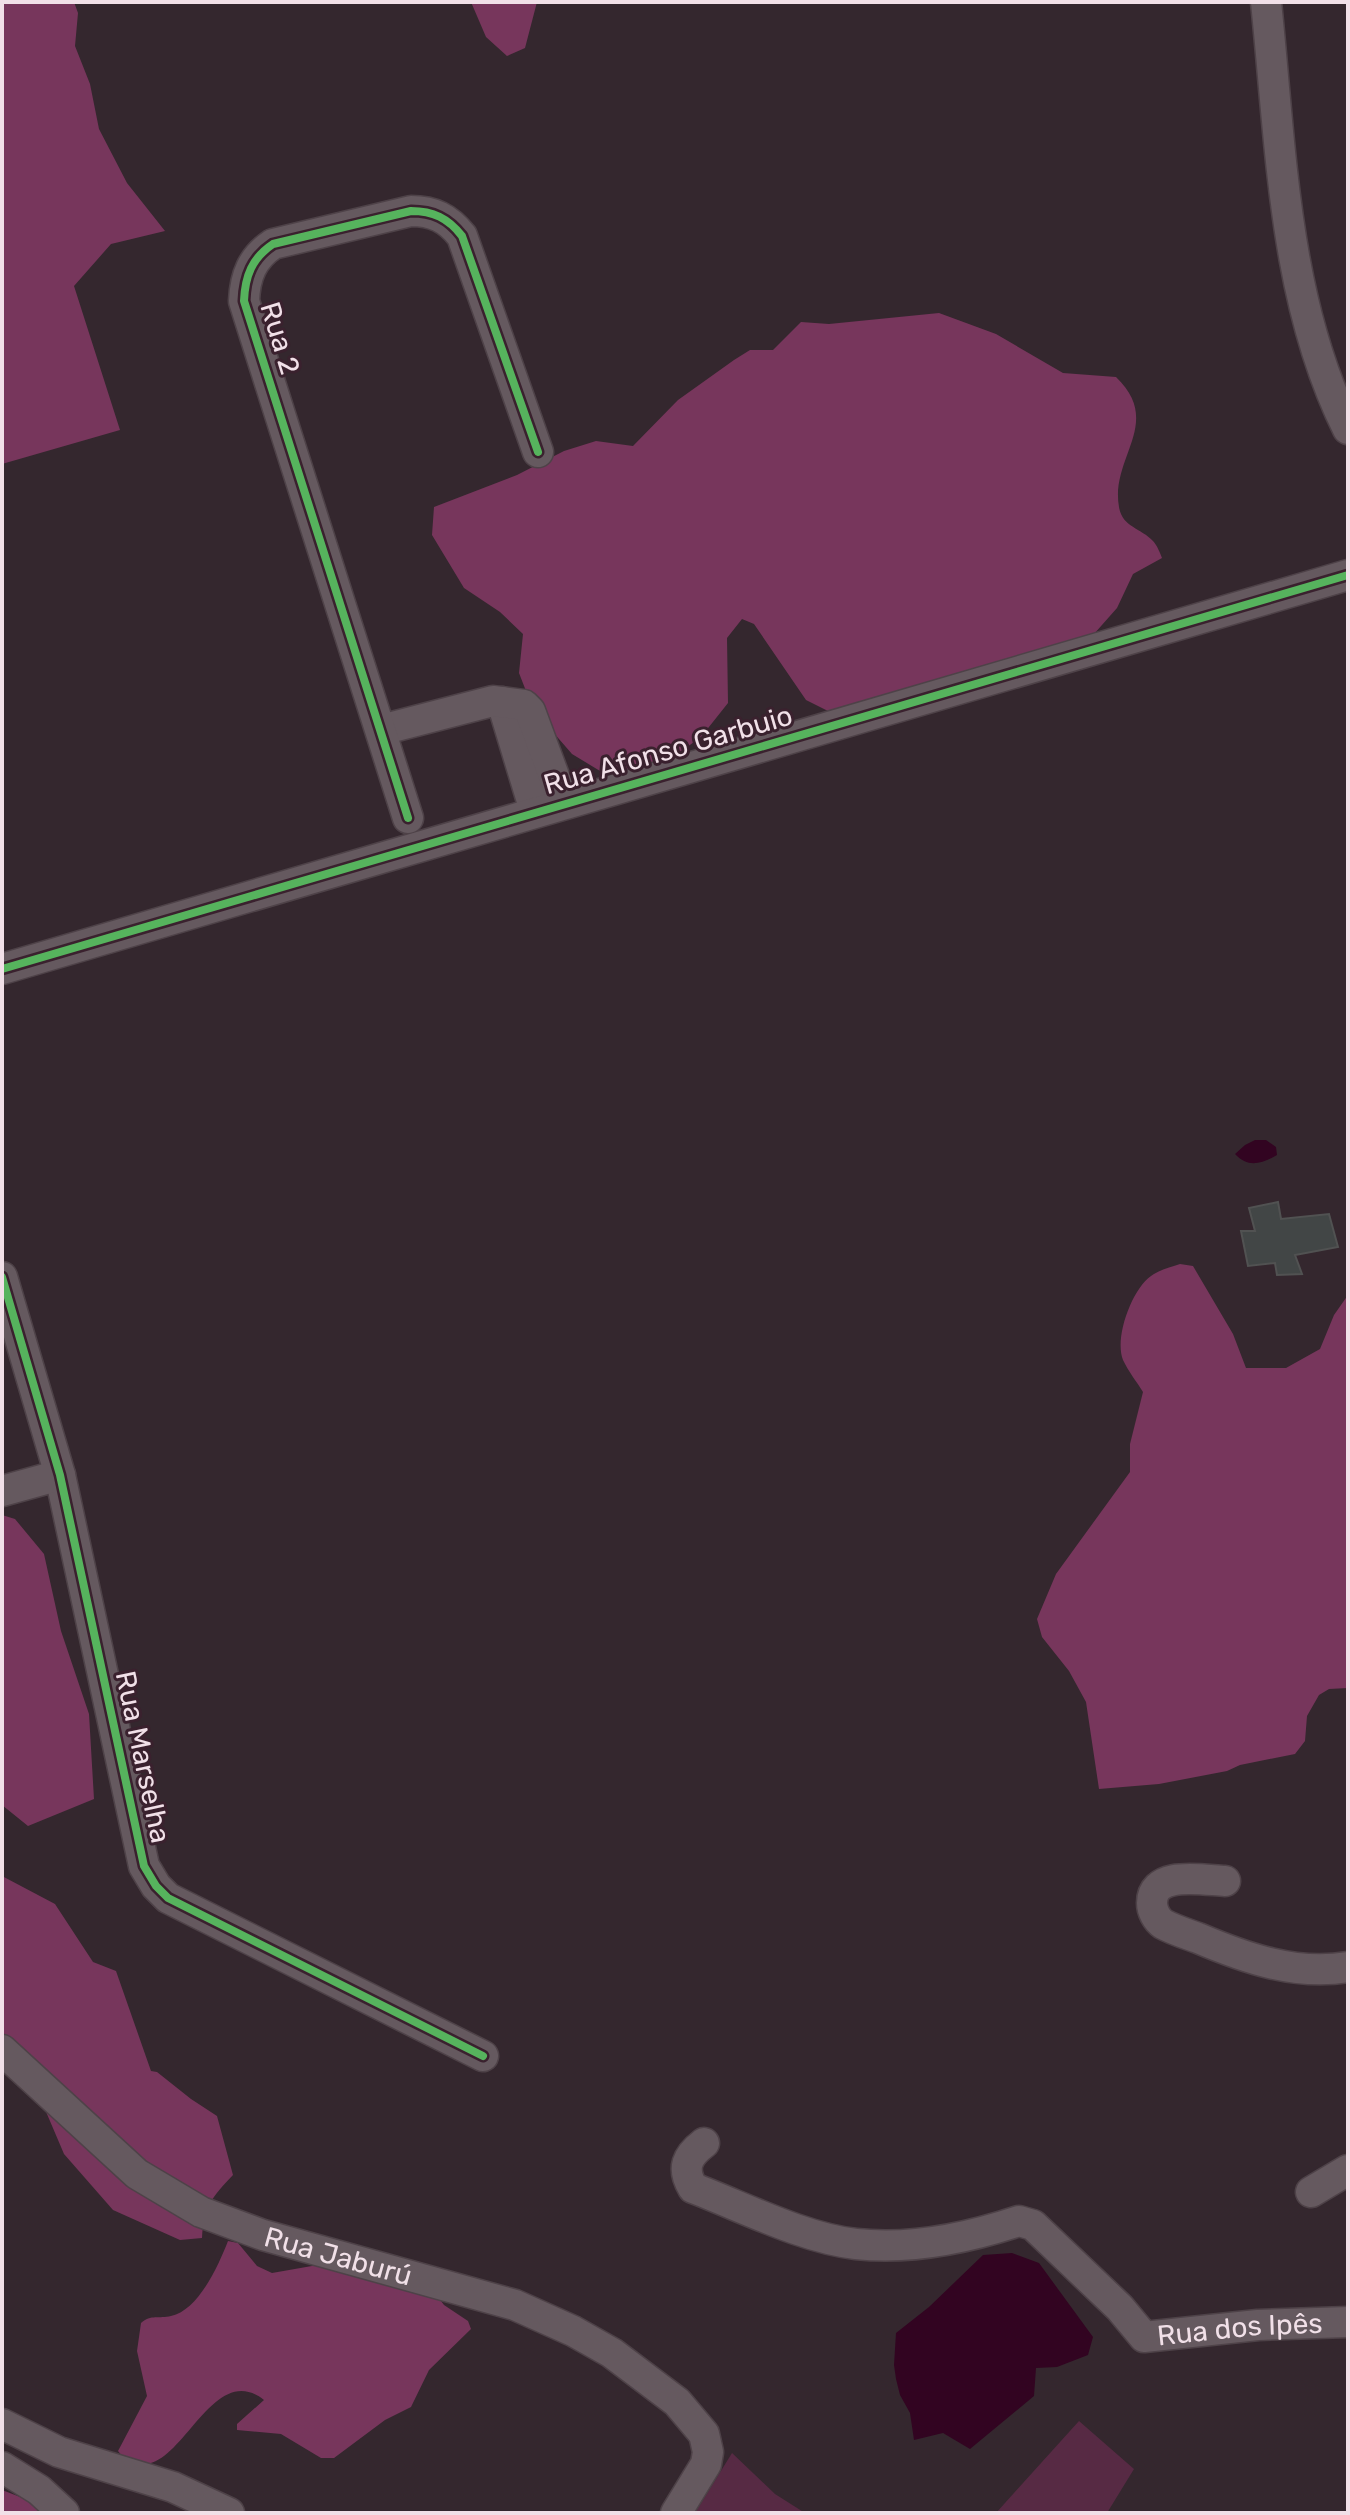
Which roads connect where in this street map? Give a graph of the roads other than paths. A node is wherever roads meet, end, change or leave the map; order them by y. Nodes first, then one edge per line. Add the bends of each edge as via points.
1 (1266, 2) edge
2 (1348, 429) edge
3 (538, 452) dead end
4 (1348, 575) edge
5 (381, 730) junction
6 (549, 807) junction
7 (408, 818) dead end
8 (2, 969) edge
9 (2, 1277) edge
10 (60, 1475) junction
11 (2, 1491) edge
12 (1225, 1881) dead end
13 (1348, 1967) edge
14 (2, 2050) edge
15 (483, 2056) dead end
16 (704, 2143) dead end
17 (1348, 2170) edge
18 (1311, 2192) dead end
19 (1348, 2322) edge
20 (2, 2424) edge
21 (46, 2446) junction
22 (19, 2477) edge
23 (64, 2513) edge
24 (229, 2513) edge
25 (676, 2513) edge

1 - 2 street via 1295,260 1312,331
3 - 5 street, Rua 2 via 462,236 446,219 411,211 273,244 261,252 247,275 244,301
4 - 6 street, Rua Afonso Garbuio
5 - 6 street via 493,701 524,705 530,711
5 - 7 street, Rua 2
6 - 8 street, Rua Afonso Garbuio
9 - 10 street, Rua Marselha
10 - 11 street
10 - 15 street, Rua Marselha via 144,1866 156,1886 168,1898
12 - 13 street via 1163,1883 1153,1893 1152,1909 1160,1923 1232,1953 1294,1969
14 - 25 street, Rua Jaburú via 137,2174 201,2212 263,2235 515,2305 612,2353 677,2402 704,2434 706,2464
16 - 19 street, Rua dos Ipês via 686,2165 693,2188 809,2233 854,2244 908,2246 1019,2221 1033,2225 1144,2337
17 - 18 street
20 - 21 street
21 - 22 street via 24,2451
21 - 24 street via 173,2487
22 - 23 street

